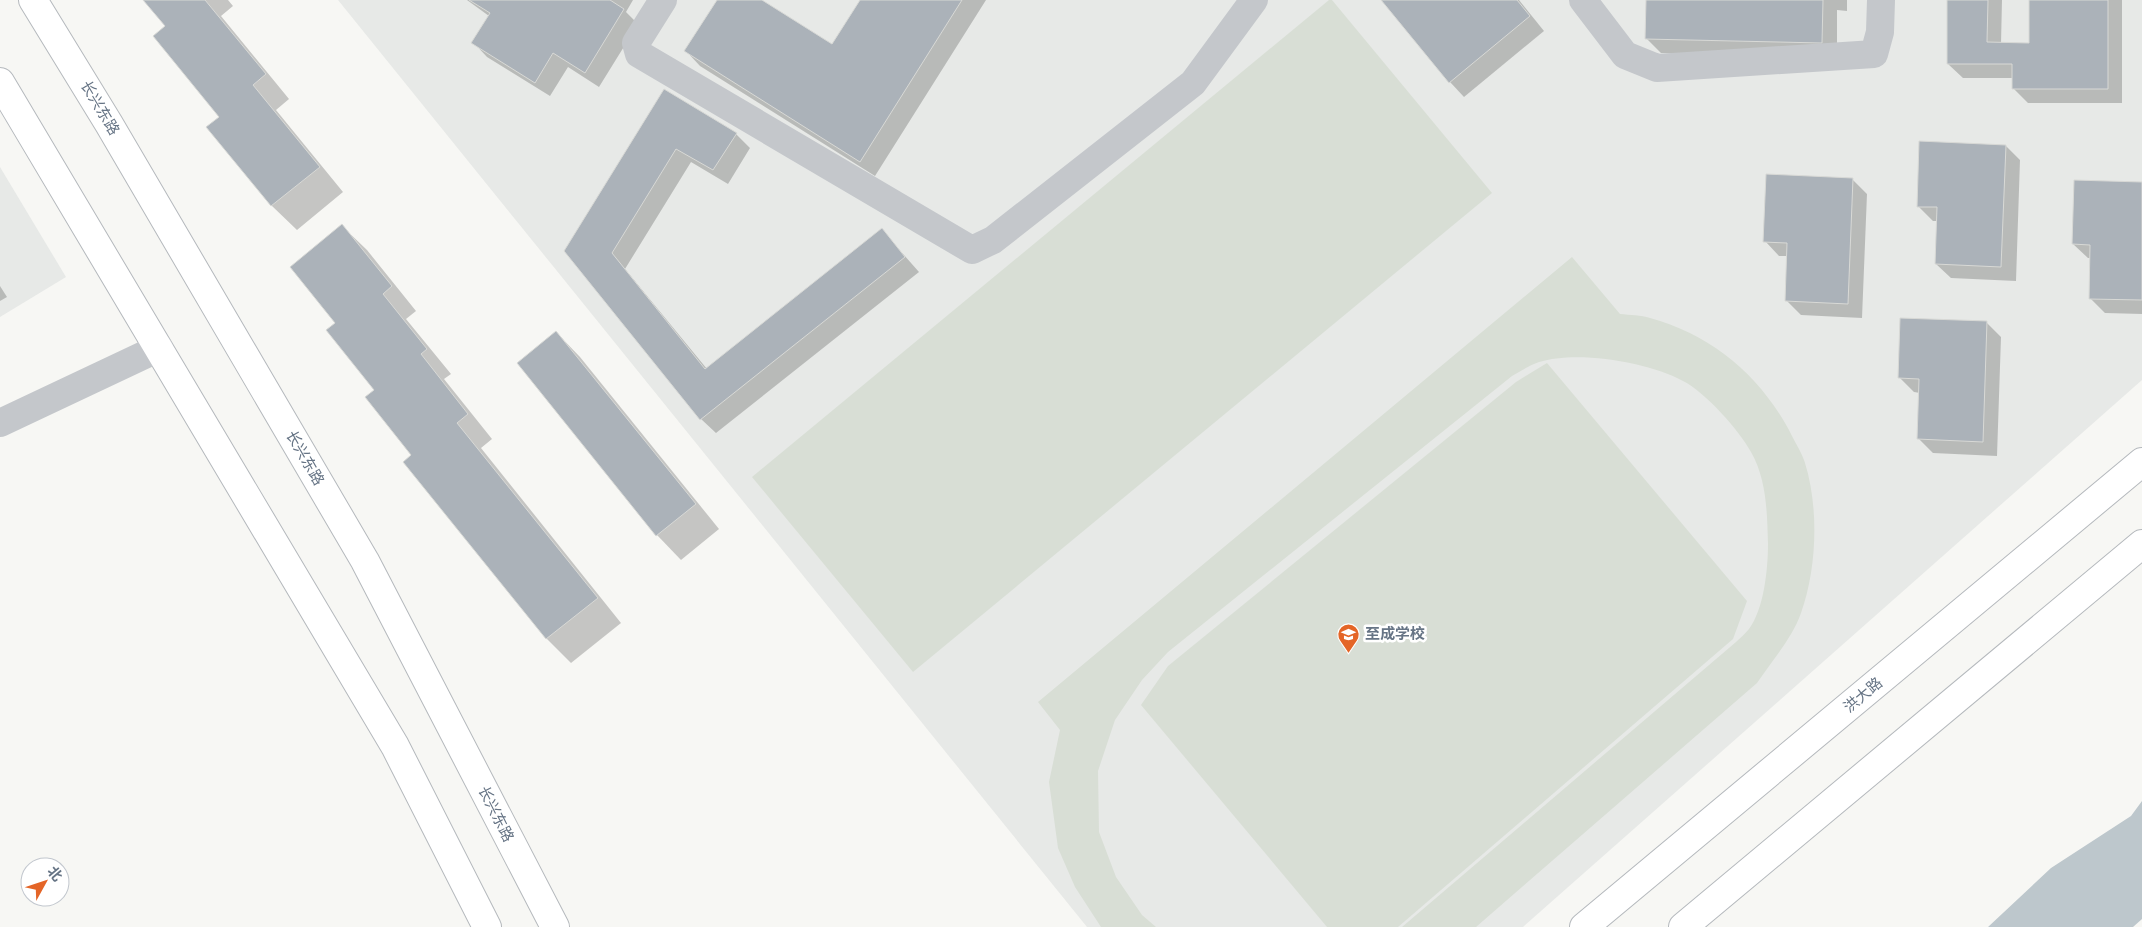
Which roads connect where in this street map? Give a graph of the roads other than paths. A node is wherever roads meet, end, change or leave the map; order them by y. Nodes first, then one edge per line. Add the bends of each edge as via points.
1 (33, 0) edge
2 (663, 0) edge
3 (1254, 0) edge
4 (1583, 0) edge
5 (1881, 0) edge
6 (0, 82) edge
7 (159, 348) junction
8 (0, 423) edge
9 (2142, 462) edge
10 (2142, 544) edge
11 (487, 927) edge
12 (555, 927) edge
13 (1584, 927) edge
14 (1683, 927) edge

1 - 12 main road, 长兴东路 via 110,124 365,561
2 - 3 lane via 636,43 639,54 972,250 993,240 1193,84
4 - 5 lane via 1625,55 1657,68 1874,54 1880,32
6 - 7 main road
7 - 8 lane
7 - 11 main road via 395,746
9 - 13 main road, 洪大路
10 - 14 main road

